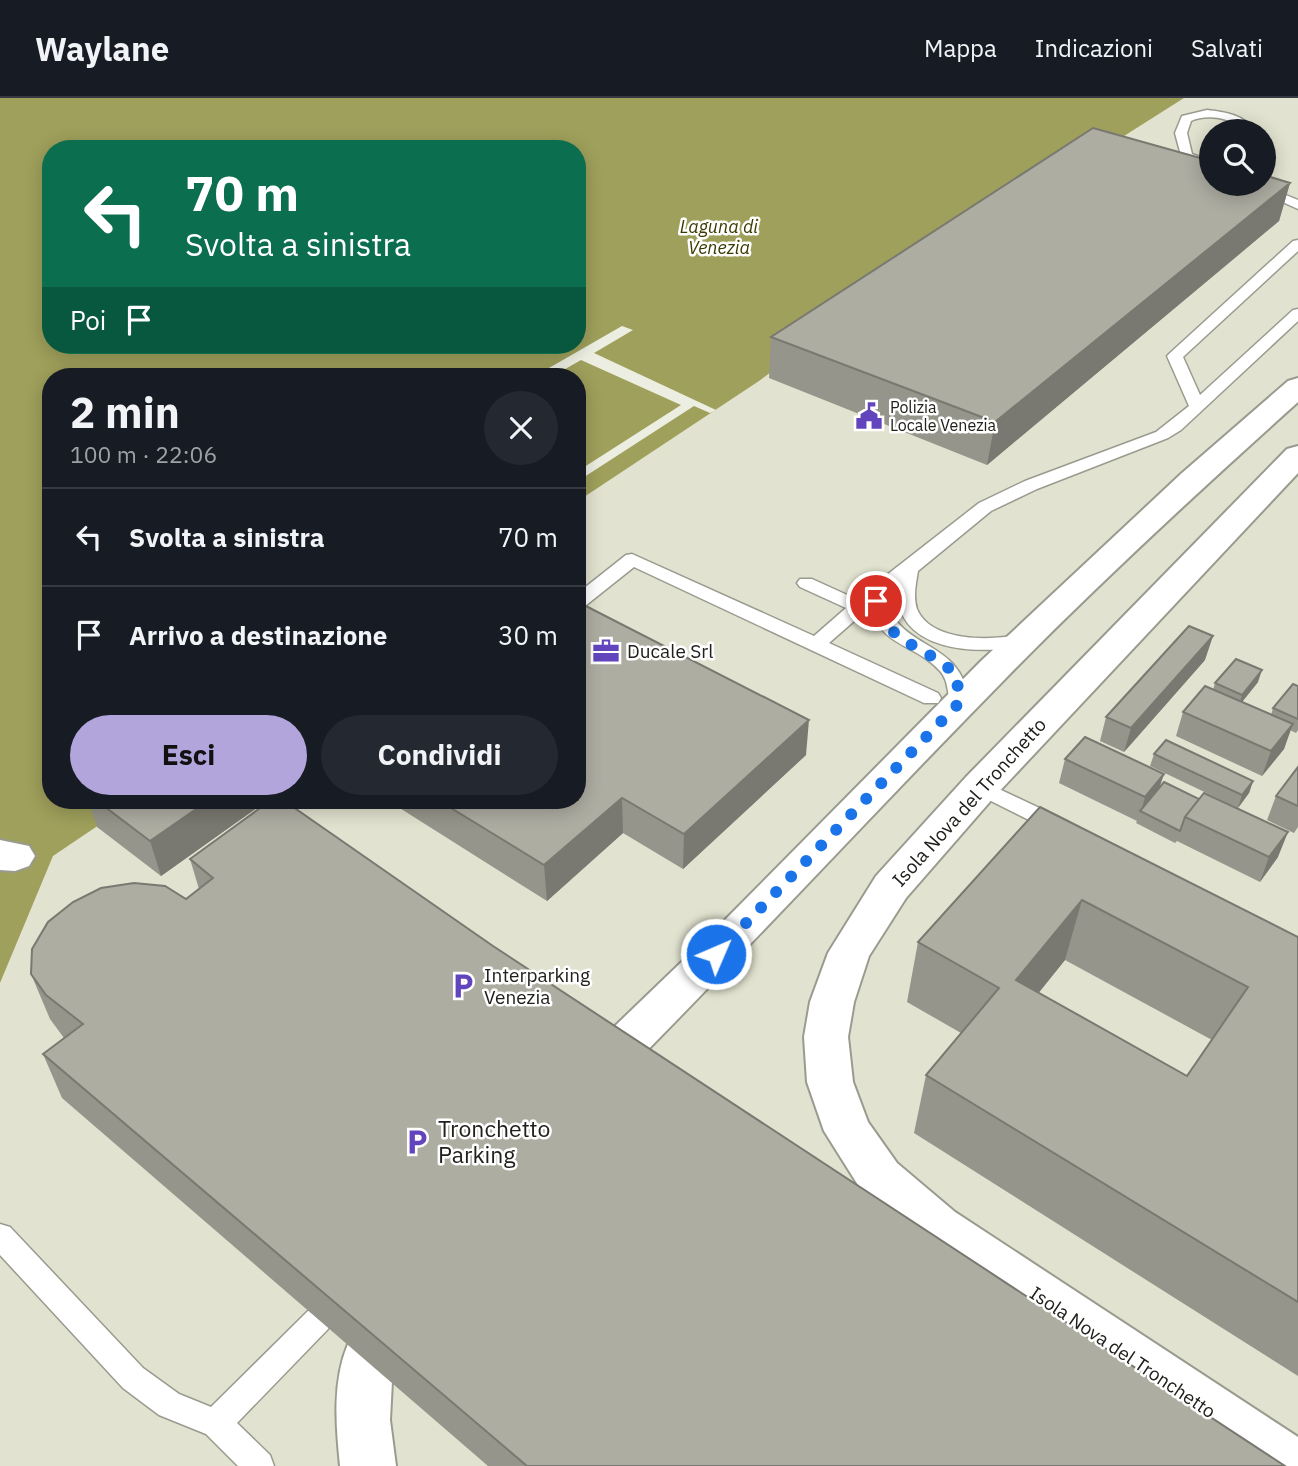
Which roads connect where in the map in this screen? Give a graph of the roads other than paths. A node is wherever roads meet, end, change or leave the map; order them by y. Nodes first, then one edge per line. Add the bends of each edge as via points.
1 (1230, 119) edge
2 (1199, 161) edge
3 (1276, 182) edge
4 (1286, 185) edge
5 (1276, 196) edge
6 (1298, 205) edge
7 (1298, 244) edge
8 (1298, 313) edge
9 (1298, 387) edge
10 (1197, 406) junction
11 (1298, 455) edge
12 (909, 569) junction
13 (806, 583) dead end
14 (883, 587) junction
15 (586, 596) edge
16 (858, 607) junction
17 (1026, 639) junction
18 (816, 644) junction
19 (945, 700) junction
20 (980, 787) junction
21 (1081, 837) edge
22 (605, 1064) edge
23 (0, 1237) edge
24 (318, 1320) edge
25 (368, 1362) edge
26 (216, 1423) junction
27 (259, 1466) edge
28 (369, 1466) edge
29 (1293, 1466) edge

1 - 2 lane via 1202,114 1186,119 1181,133 1186,156
3 - 4 lane
5 - 6 lane
7 - 10 lane via 1175,356
8 - 10 lane
9 - 17 street
10 - 12 lane via 1162,435 985,507
11 - 20 street, Isola Nova del Tronchetto
12 - 14 lane
12 - 17 lane via 906,605 921,626 952,640 986,646
13 - 16 lane
14 - 16 lane
14 - 19 lane via 876,601 884,624 933,656 958,681
15 - 18 lane via 632,559
16 - 18 lane
17 - 19 street
18 - 19 lane
19 - 22 street via 735,936
20 - 21 lane
20 - 29 street, Isola Nova del Tronchetto via 891,887 849,953 826,1037 830,1082 848,1131 880,1178 937,1228
23 - 26 lane via 133,1378 169,1405
24 - 26 lane
25 - 28 street via 363,1420
26 - 27 lane

